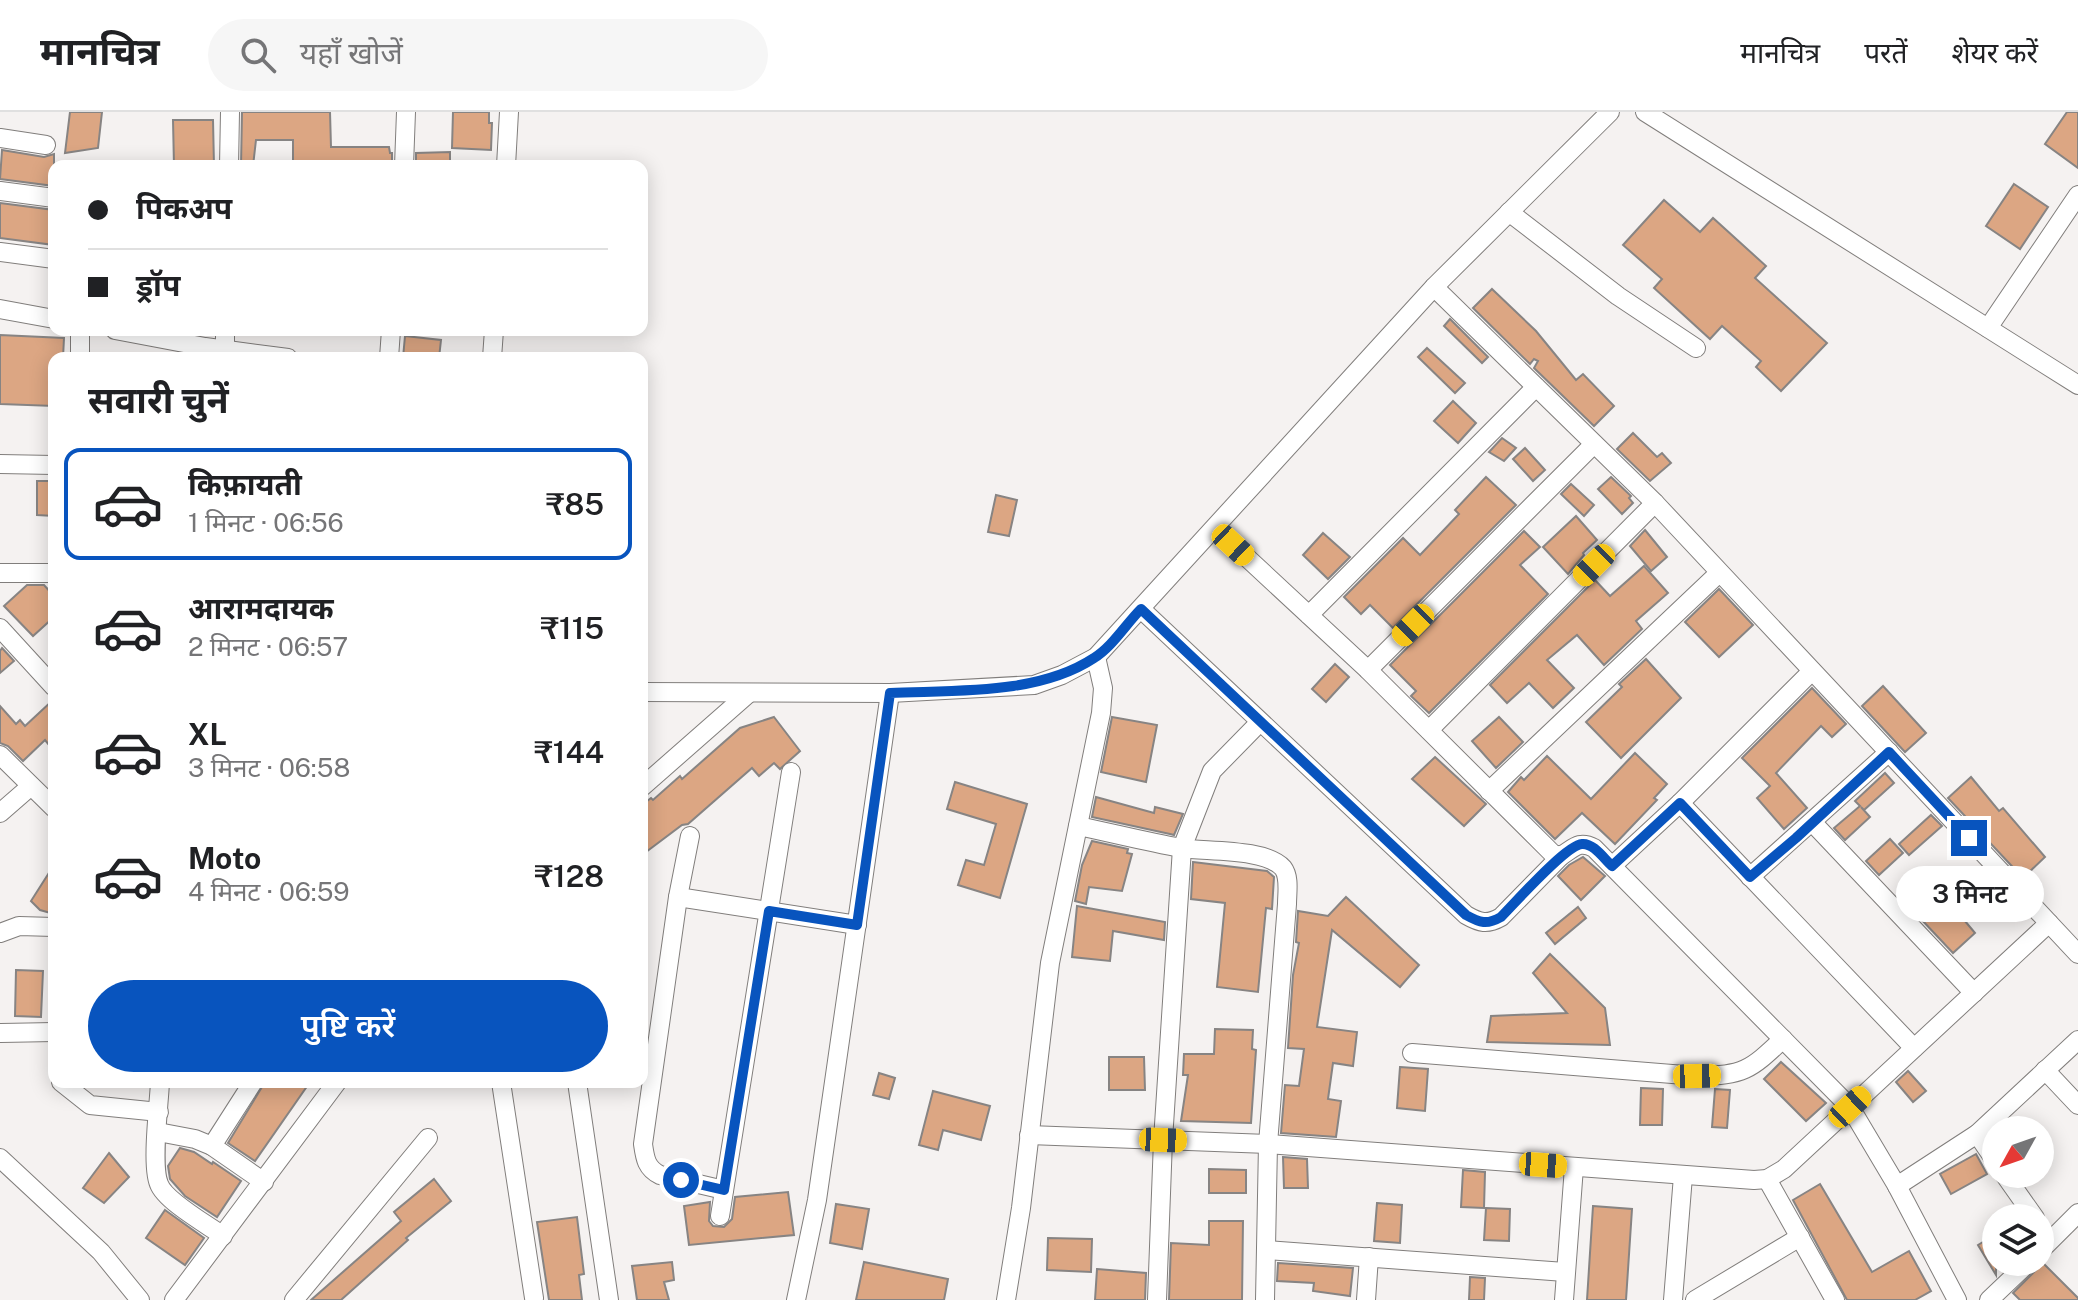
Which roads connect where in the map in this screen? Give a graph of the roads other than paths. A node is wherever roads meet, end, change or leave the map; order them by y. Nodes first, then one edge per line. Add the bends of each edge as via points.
1 (230, 112) edge
2 (406, 112) edge
3 (509, 112) edge
4 (1610, 112) edge
5 (1645, 112) edge
6 (0, 138) edge
7 (46, 145) dead end
8 (229, 160) edge
9 (404, 160) edge
10 (506, 160) edge
11 (0, 191) edge
12 (48, 197) edge
13 (2075, 206) edge
14 (1509, 212) junction
15 (0, 252) edge
16 (48, 258) edge
17 (1434, 287) junction
18 (0, 309) edge
19 (48, 318) edge
20 (1988, 328) junction
21 (148, 336) edge
22 (225, 336) edge
23 (1696, 348) dead end
24 (225, 350) junction
25 (241, 352) edge
26 (2078, 385) edge
27 (1536, 387) junction
28 (1594, 444) junction
29 (0, 464) edge
30 (48, 465) edge
31 (1655, 503) junction
32 (1215, 528) junction
33 (0, 573) edge
34 (48, 573) edge
35 (1719, 573) junction
36 (1141, 609) junction
37 (1309, 615) junction
38 (0, 628) edge
39 (1096, 657) junction
40 (1368, 670) junction
41 (1812, 671) junction
42 (48, 680) edge
43 (648, 692) edge
44 (749, 693) junction
45 (890, 693) junction
46 (1260, 722) junction
47 (1429, 730) junction
48 (1889, 752) junction
49 (0, 755) edge
50 (791, 772) dead end
51 (648, 782) edge
52 (31, 786) junction
53 (1489, 791) junction
54 (48, 802) edge
55 (1680, 803) junction
56 (0, 813) edge
57 (1813, 823) junction
58 (1078, 826) junction
59 (690, 836) dead end
60 (1182, 848) junction
61 (1561, 856) junction
62 (1612, 866) junction
63 (1750, 877) junction
64 (678, 897) junction
65 (769, 911) junction
66 (2049, 923) junction
67 (857, 925) junction
68 (48, 927) edge
69 (0, 933) edge
70 (2078, 954) edge
71 (1974, 993) junction
72 (48, 1032) edge
73 (1, 1033) edge
74 (1783, 1039) junction
75 (2078, 1040) edge
76 (1914, 1048) junction
77 (1412, 1053) dead end
78 (2045, 1070) junction
79 (69, 1088) edge
80 (160, 1088) edge
81 (249, 1088) edge
82 (333, 1088) edge
83 (502, 1088) edge
84 (578, 1088) edge
85 (2078, 1105) edge
86 (1850, 1107) junction
87 (159, 1112) junction
88 (158, 1132) junction
89 (1977, 1134) junction
90 (1029, 1135) junction
91 (428, 1138) dead end
92 (1163, 1140) junction
93 (1982, 1141) edge
94 (1268, 1144) junction
95 (212, 1146) junction
96 (0, 1158) edge
97 (1574, 1167) junction
98 (1683, 1176) junction
99 (1767, 1179) junction
100 (264, 1182) junction
101 (1897, 1186) junction
102 (724, 1190) junction
103 (2078, 1213) edge
104 (720, 1216) dead end
105 (2054, 1231) edge
106 (223, 1236) junction
107 (1800, 1237) junction
108 (1266, 1250) junction
109 (1369, 1257) junction
110 (1565, 1272) junction
111 (2014, 1276) edge
112 (1716, 1295) edge
113 (534, 1298) dead end
114 (140, 1300) edge
115 (174, 1300) edge
116 (294, 1300) edge
117 (609, 1300) edge
118 (796, 1300) edge
119 (1006, 1300) edge
120 (1157, 1300) edge
121 (1265, 1300) edge
122 (1366, 1300) edge
123 (1564, 1300) edge
124 (1673, 1300) edge
125 (1695, 1300) edge
126 (1835, 1300) edge
127 (1957, 1300) edge
128 (1989, 1300) edge

1 - 8 street
2 - 9 street
3 - 10 street
4 - 14 street
5 - 20 street
6 - 7 street
11 - 12 street
13 - 20 street
14 - 17 street
14 - 23 street
15 - 16 street
17 - 27 street
17 - 32 street
18 - 19 street
20 - 26 street
21 - 24 street
22 - 24 street
24 - 25 street
27 - 28 street
27 - 37 street
28 - 31 street
28 - 40 street
29 - 30 street
31 - 35 street
31 - 47 street
32 - 36 street
32 - 37 street
33 - 34 street
35 - 41 street
35 - 53 street
36 - 39 street
36 - 46 street
37 - 40 street
38 - 42 street
39 - 45 street via 1034,685
39 - 58 street via 1103,688 1101,713
40 - 47 street
41 - 48 street
41 - 55 street
43 - 44 street
44 - 45 street
44 - 51 street
45 - 67 street
46 - 60 street via 1212,771
46 - 61 street via 1479,923 1501,917
47 - 53 street
48 - 57 street
48 - 66 street
49 - 52 street
50 - 65 street
52 - 54 street
52 - 56 street
53 - 61 street
55 - 62 street
55 - 63 street
57 - 63 street
57 - 71 street
58 - 60 street
58 - 90 street via 1050,963
59 - 64 street
60 - 92 street
60 - 94 street via 1271,860 1287,875
61 - 62 street via 1585,843
62 - 74 street
63 - 76 street
64 - 65 street
64 - 102 street via 645,1160 660,1175
65 - 67 street
65 - 102 street
66 - 70 street
66 - 71 street
67 - 118 street via 817,1200
68 - 69 street via 19,926
71 - 76 street
72 - 73 street
74 - 77 street via 1757,1064 1732,1075
74 - 86 street
75 - 78 street
76 - 86 street
78 - 85 street
78 - 89 street
79 - 87 street via 90,1105
80 - 87 street
81 - 95 street
82 - 100 street
83 - 113 street
84 - 117 street
86 - 99 street
86 - 101 street
87 - 88 street
88 - 95 street
88 - 106 street via 159,1184
89 - 93 street
89 - 101 street
90 - 92 street
90 - 119 street
91 - 116 street
92 - 94 street
92 - 120 street
94 - 97 street
94 - 108 street
95 - 100 street
96 - 114 street via 101,1252
97 - 98 street
97 - 110 street
98 - 99 street
98 - 124 street
99 - 107 street
100 - 106 street
101 - 127 street
102 - 104 street
103 - 105 street
106 - 115 street
107 - 112 street
107 - 126 street
108 - 109 street
108 - 121 street
109 - 110 street
109 - 122 street
110 - 123 street
111 - 128 street
112 - 125 street

